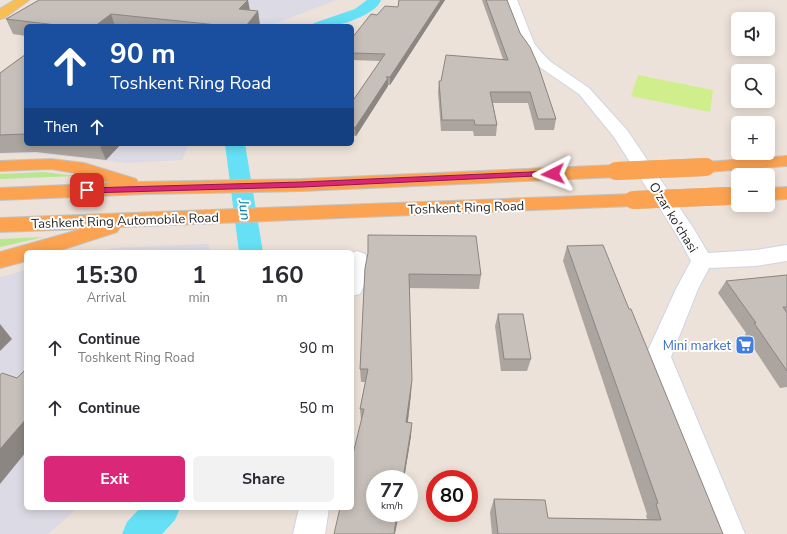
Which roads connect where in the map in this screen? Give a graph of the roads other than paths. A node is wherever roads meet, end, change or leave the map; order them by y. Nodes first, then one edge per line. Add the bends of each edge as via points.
1 (7, 0) edge
2 (23, 0) edge
3 (511, 0) edge
4 (0, 4) edge
5 (0, 15) edge
6 (787, 161) edge
7 (0, 166) edge
8 (146, 188) junction
9 (787, 193) edge
10 (0, 194) edge
11 (775, 194) edge
12 (731, 196) edge
13 (299, 214) joint
14 (133, 219) junction
15 (0, 225) edge
16 (37, 250) edge
17 (24, 254) edge
18 (787, 254) edge
19 (357, 259) dead end
20 (0, 260) edge
21 (702, 261) junction
22 (354, 276) edge
23 (314, 510) edge
24 (309, 534) edge
25 (728, 534) edge

1 - 4 main road
2 - 5 main road
3 - 21 street, O'zar ko'chasi via 527,43 535,54 546,65 584,91 622,134
6 - 8 highway, bridge via 302,185
7 - 8 highway via 51,164 84,169
8 - 10 highway
9 - 11 highway
12 - 13 highway, Toshkent Ring Road, bridge
13 - 14 highway, Tashkent Ring Automobile Road
14 - 15 highway, Tashkent Ring Automobile Road
14 - 16 highway
17 - 20 highway
18 - 21 street
19 - 22 street
21 - 25 street, O'zar ko'chasi via 658,357
23 - 24 street

